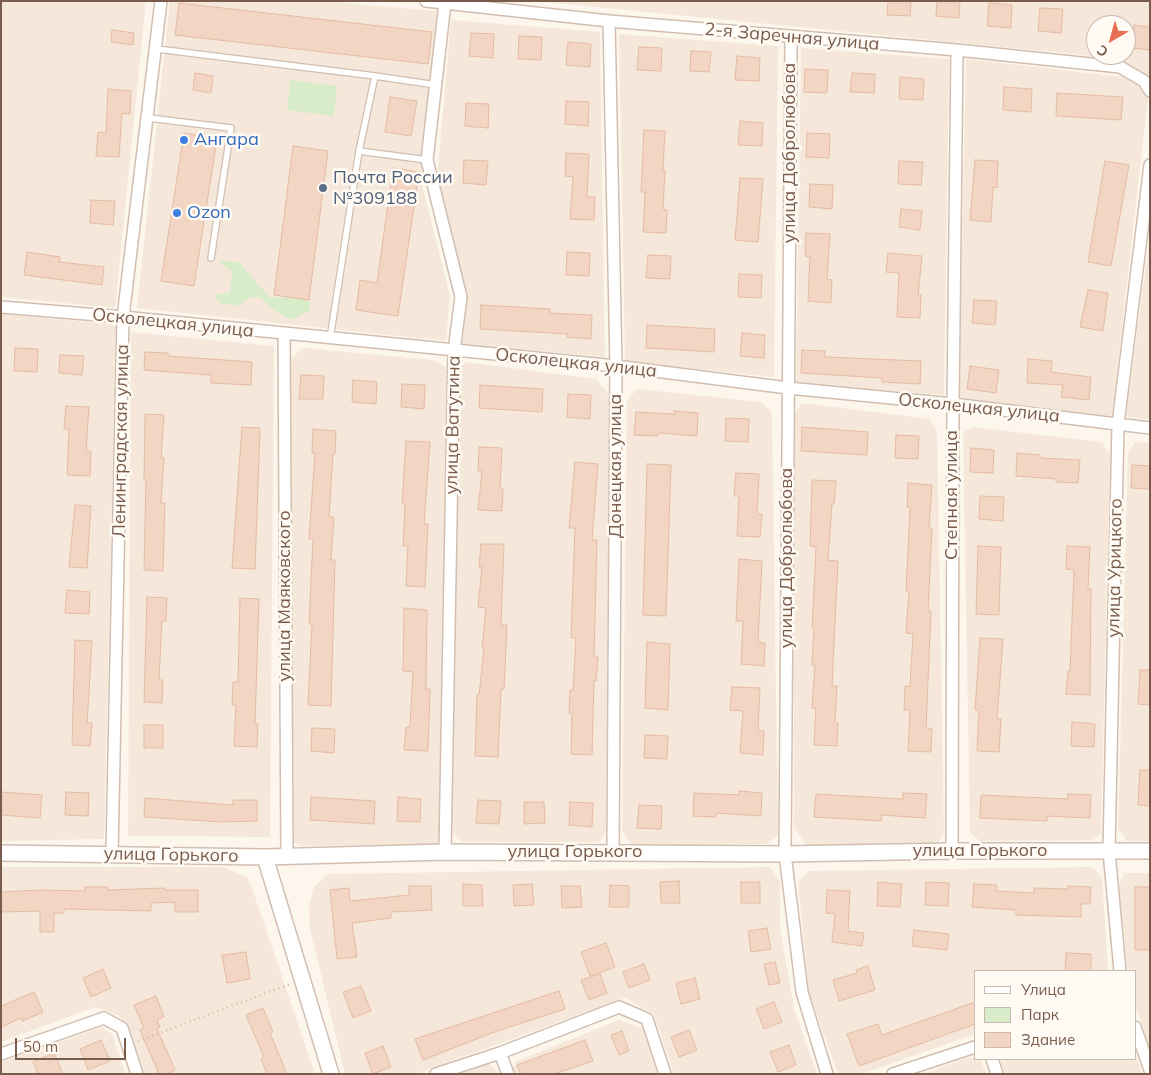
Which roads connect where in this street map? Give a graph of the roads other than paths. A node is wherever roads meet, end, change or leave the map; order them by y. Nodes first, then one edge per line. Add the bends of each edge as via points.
1 (161, 1) edge
2 (426, 1) edge
3 (446, 3) junction
4 (609, 21) junction
5 (791, 37) junction
6 (156, 49) junction
7 (957, 50) junction
8 (374, 76) junction
9 (436, 85) junction
10 (1150, 91) edge
11 (149, 118) junction
12 (359, 151) junction
13 (427, 160) junction
14 (1150, 165) edge
15 (1148, 205) edge
16 (211, 258) dead end
17 (1, 307) edge
18 (123, 317) junction
19 (284, 334) junction
20 (330, 339) junction
21 (454, 351) junction
22 (616, 366) junction
23 (788, 388) junction
24 (953, 404) junction
25 (1118, 424) junction
26 (1150, 428) edge
27 (952, 851) junction
28 (1109, 851) junction
29 (1150, 851) edge
30 (445, 852) junction
31 (613, 852) junction
32 (1, 853) edge
33 (112, 853) junction
34 (785, 854) junction
35 (265, 857) junction
36 (287, 857) junction
37 (1120, 970) edge
38 (1136, 1031) edge
39 (974, 1047) edge
40 (500, 1053) junction
41 (1, 1054) edge
42 (992, 1060) edge
43 (1150, 1070) edge
44 (137, 1074) edge
45 (331, 1074) edge
46 (436, 1074) edge
47 (508, 1074) edge
48 (665, 1074) edge
49 (827, 1074) edge
50 (893, 1074) edge
51 (997, 1074) edge

1 - 6 street, Ленинградская улица
2 - 3 street, 2-я Заречная улица
3 - 4 street, 2-я Заречная улица
3 - 9 street, улица Ватутина
4 - 5 street, 2-я Заречная улица
4 - 22 street, Донецкая улица
5 - 7 street, 2-я Заречная улица
5 - 23 street, улица Добролюбова
6 - 8 lane
6 - 11 street, Ленинградская улица
7 - 10 street, 2-я Заречная улица via 1120,67 1144,80
7 - 24 street, Степная улица
8 - 9 lane
8 - 12 lane
9 - 13 street, улица Ватутина
11 - 16 lane via 231,128
11 - 18 street, Ленинградская улица
12 - 13 lane
12 - 20 lane
13 - 21 street, улица Ватутина via 461,297
14 - 15 street, улица Урицкого
15 - 25 street, улица Урицкого
17 - 18 street, Осколецкая улица
18 - 19 street, Осколецкая улица
18 - 33 street, Ленинградская улица
19 - 20 street, Осколецкая улица
19 - 36 street, улица Маяковского
20 - 21 street, Осколецкая улица
21 - 22 street, Осколецкая улица
21 - 30 street, улица Ватутина
22 - 23 street, Осколецкая улица
22 - 31 street, Донецкая улица
23 - 24 street, Осколецкая улица
23 - 34 street, улица Добролюбова
24 - 25 street, Осколецкая улица
24 - 27 street, Степная улица
25 - 26 street, Осколецкая улица
25 - 28 street, улица Урицкого
27 - 28 street, улица Горького
27 - 34 street, улица Горького
28 - 29 street, улица Горького
28 - 37 street, улица Урицкого
30 - 31 street, улица Горького
30 - 36 street, улица Горького
31 - 34 street, улица Горького
32 - 33 street, улица Горького
33 - 35 street, улица Горького
34 - 49 street, улица Добролюбова via 802,992
35 - 36 street, улица Горького
35 - 45 street
38 - 43 street
39 - 50 street
40 - 46 street
40 - 47 street
40 - 48 street via 619,1007 647,1019
41 - 44 street via 104,1018 122,1028
42 - 51 street

